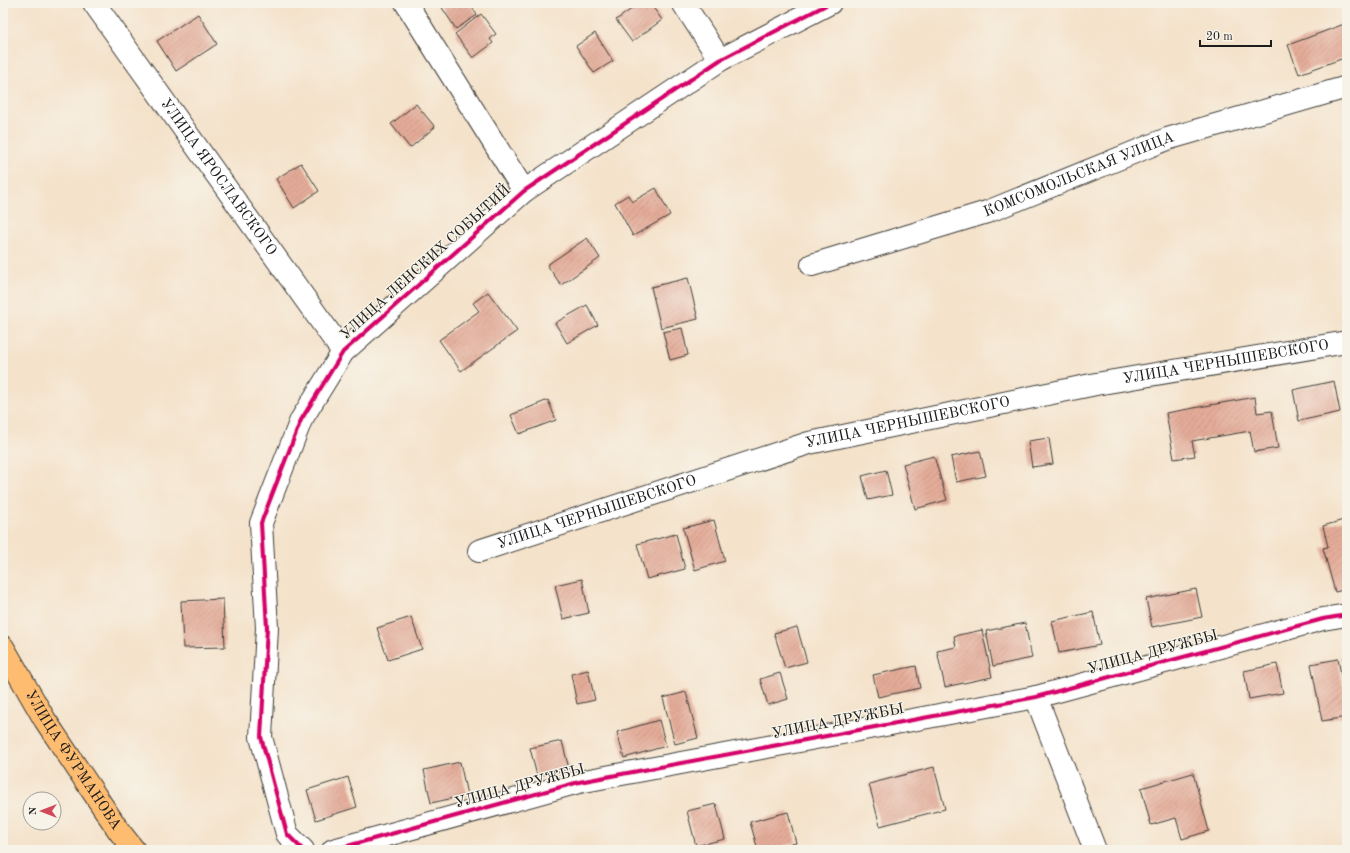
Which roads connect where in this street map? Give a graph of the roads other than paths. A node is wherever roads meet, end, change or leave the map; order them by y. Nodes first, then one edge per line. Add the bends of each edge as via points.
1 (94, 3) edge
2 (406, 3) edge
3 (683, 3) edge
4 (830, 3) edge
5 (720, 60) junction
6 (1347, 87) edge
7 (524, 191) junction
8 (812, 265) dead end
9 (1347, 342) edge
10 (343, 352) junction
11 (479, 551) dead end
12 (1347, 615) edge
13 (3, 647) edge
14 (1036, 697) junction
15 (134, 850) edge
16 (303, 850) edge
17 (333, 850) edge
18 (1095, 850) edge

1 - 10 street, УЛИЦА ЯРОСЛАВСКОГО
2 - 7 street
3 - 5 street
4 - 5 street, УЛИЦА ЛЕНСКИХ СОБЫТИЙ
5 - 7 street, УЛИЦА ЛЕНСКИХ СОБЫТИЙ
6 - 8 street, КОМСОМОЛЬСКАЯ УЛИЦА via 1166,139 987,212
7 - 10 street, УЛИЦА ЛЕНСКИХ СОБЫТИЙ
9 - 11 street, УЛИЦА ЧЕРНЫШЕВСКОГО via 1096,384 809,443
10 - 16 street, УЛИЦА ЛЕНСКИХ СОБЫТИЙ via 301,420 261,523 267,628 261,737 287,834
12 - 14 street, УЛИЦА ДРУЖБЫ via 1316,621
13 - 15 main road, УЛИЦА ФУРМАНОВА via 45,720
14 - 17 street, УЛИЦА ДРУЖБЫ via 579,782
14 - 18 street

